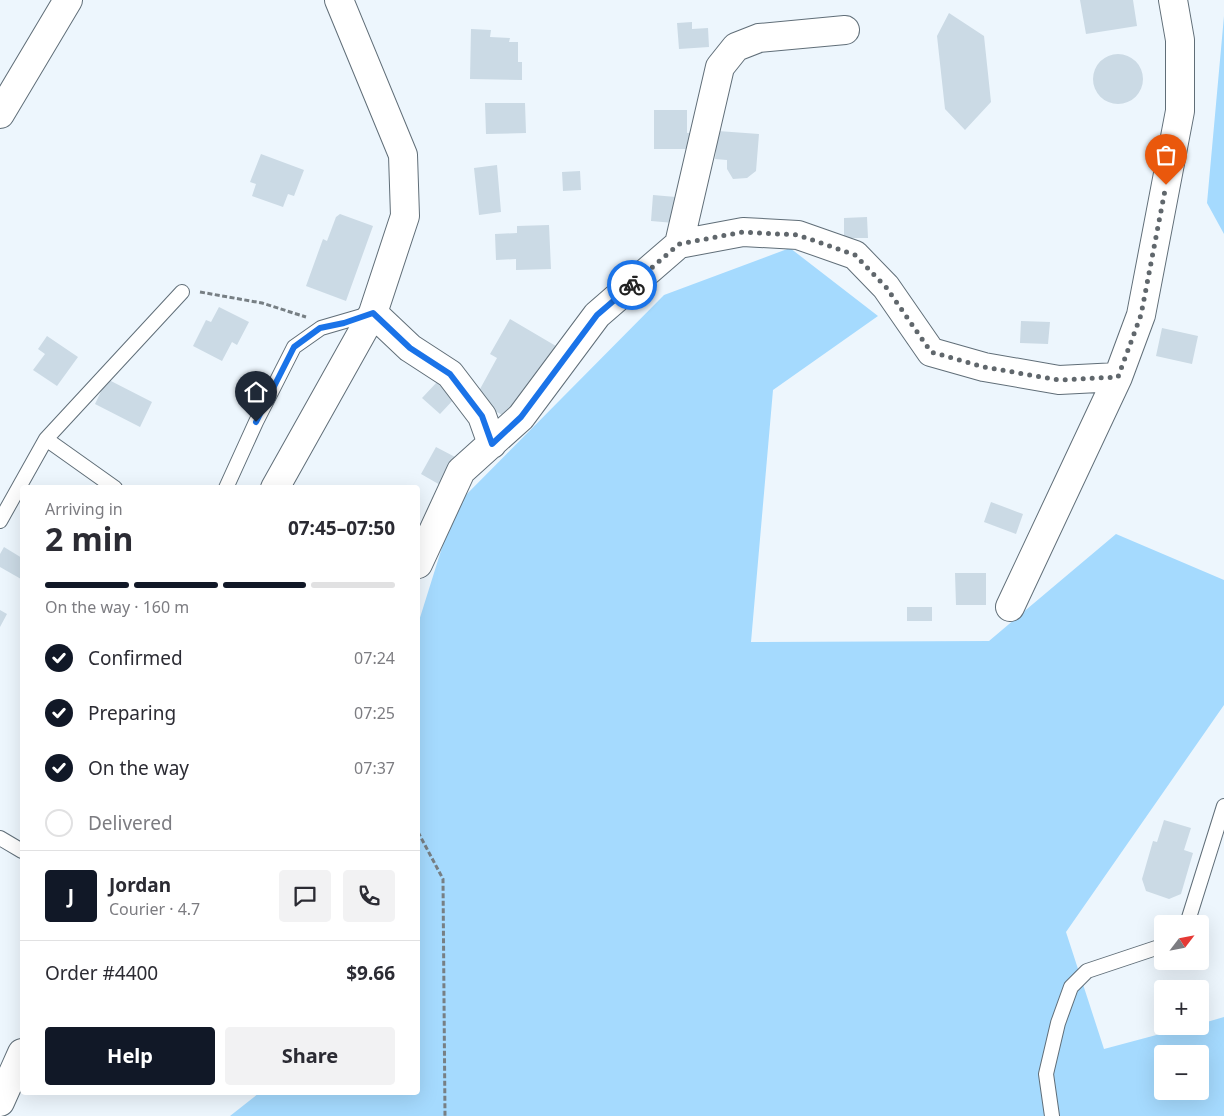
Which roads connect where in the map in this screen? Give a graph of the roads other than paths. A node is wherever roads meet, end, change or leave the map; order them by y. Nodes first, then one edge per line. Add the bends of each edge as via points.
1 (68, 0) edge
2 (339, 0) edge
3 (1173, 0) edge
4 (845, 30) dead end
5 (0, 114) edge
6 (679, 244) junction
7 (182, 292) road end
8 (373, 313) junction
9 (1118, 377) junction
10 (46, 439) junction
11 (492, 444) junction
12 (20, 485) edge
13 (20, 485) edge
14 (111, 485) edge
15 (227, 485) edge
16 (277, 485) edge
17 (0, 521) edge
18 (420, 560) edge
19 (1010, 607) dead end
20 (1224, 806) edge
21 (0, 838) edge
22 (20, 850) edge
23 (1190, 915) edge
24 (1154, 949) edge
25 (20, 1058) edge
26 (0, 1102) edge
27 (1052, 1116) edge

1 - 5 street
2 - 8 street via 403,155 405,216
3 - 9 street via 1180,40 1180,111 1141,315
4 - 6 street via 760,38 736,47 720,67
6 - 9 street via 743,232 798,235 855,255 886,287 931,352 984,367 1059,380
6 - 11 street via 597,315 521,417
7 - 10 lane
8 - 11 street via 410,348 450,374 482,416
8 - 15 lane via 320,328 294,347
8 - 16 street
9 - 19 street
10 - 13 lane
10 - 14 lane
11 - 18 street via 461,471
12 - 17 lane
20 - 23 lane
21 - 22 lane
24 - 27 lane via 1086,971 1071,987 1058,1023 1046,1074
25 - 26 street

